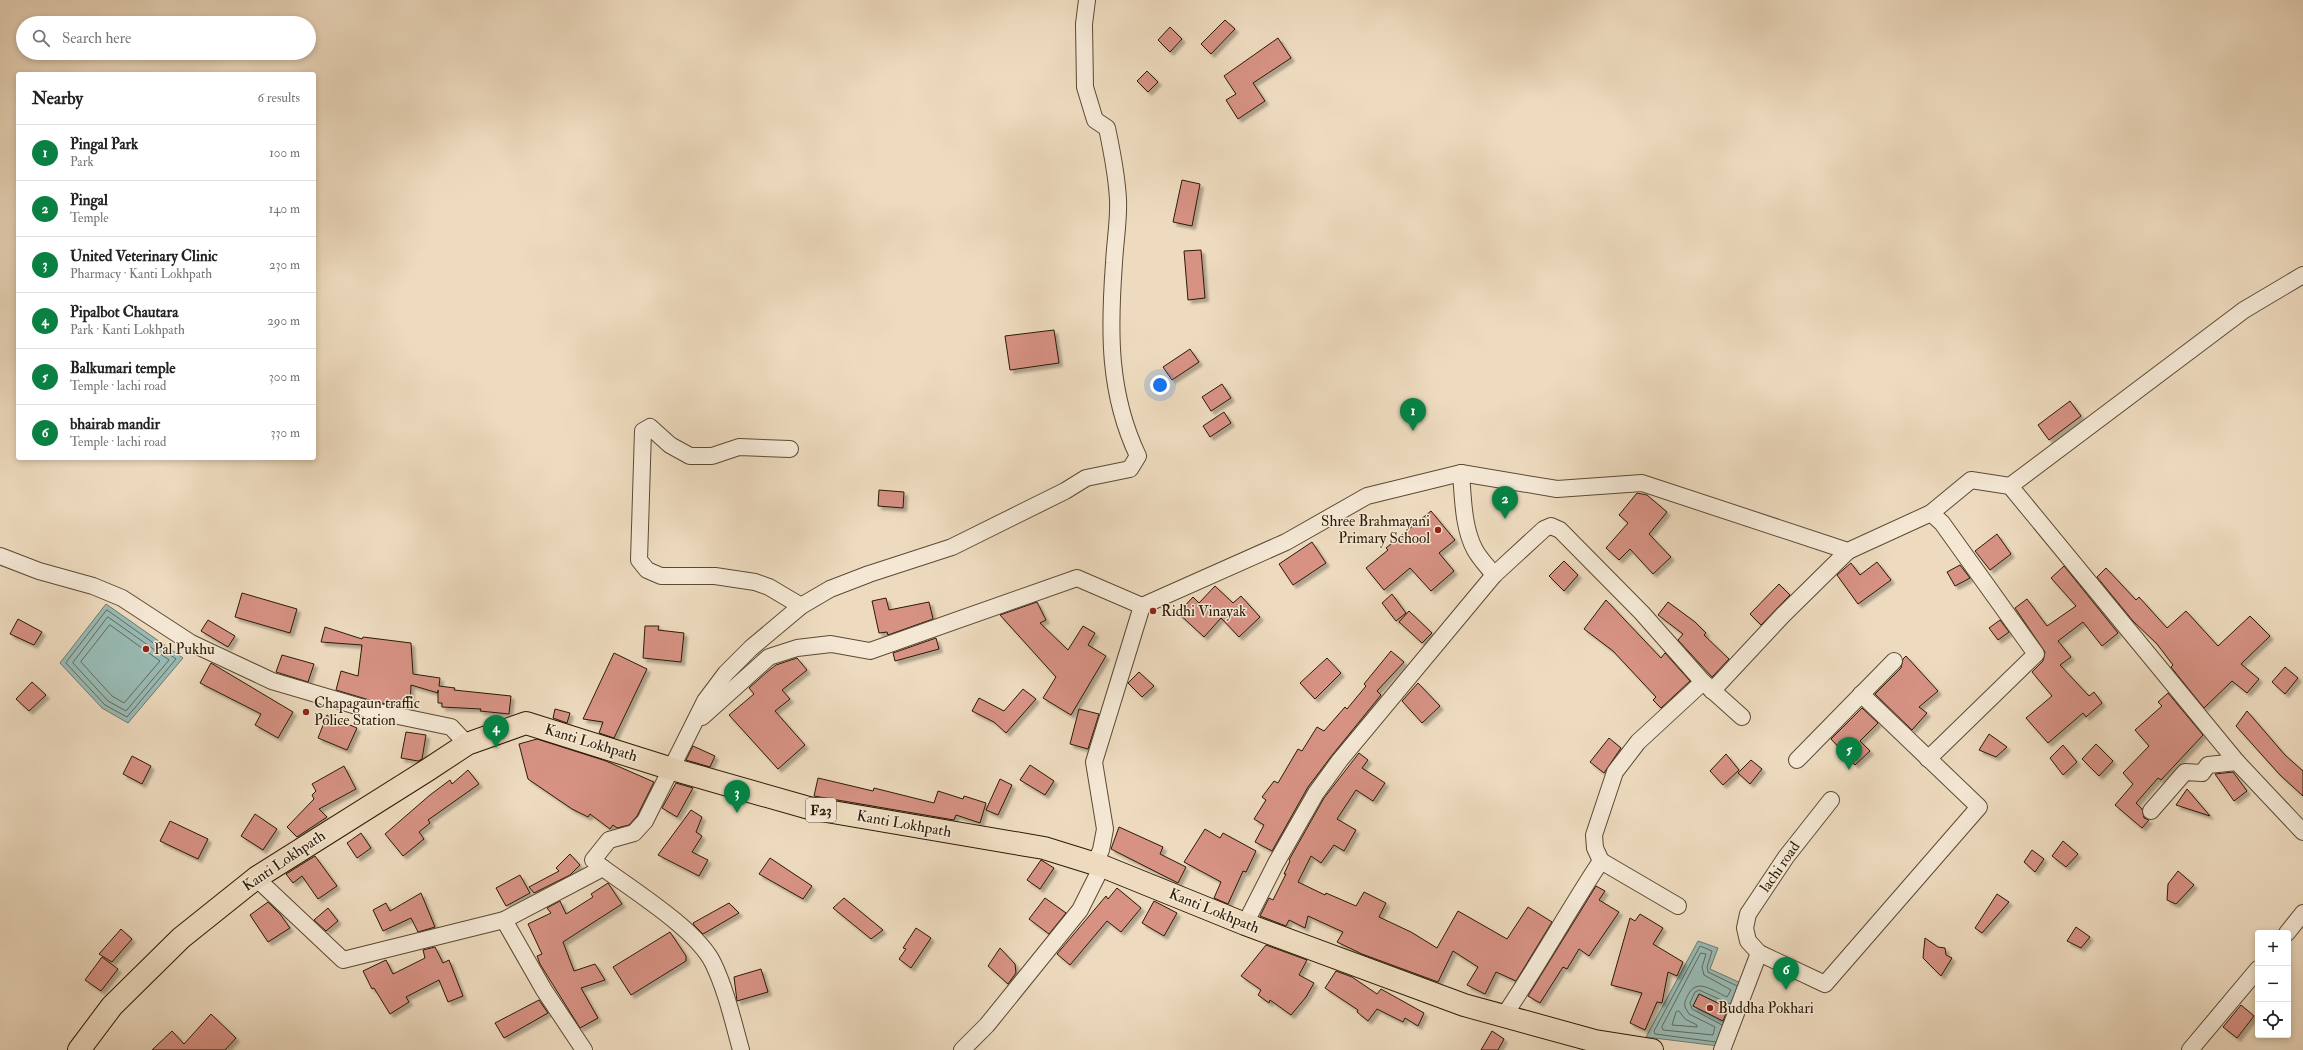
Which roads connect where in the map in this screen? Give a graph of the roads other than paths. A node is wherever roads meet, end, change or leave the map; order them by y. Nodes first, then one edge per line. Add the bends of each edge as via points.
1 (1087, 0) edge
2 (2303, 275) edge
3 (790, 449) dead end
4 (1461, 472) junction
5 (2010, 486) junction
6 (1931, 513) junction
7 (1848, 551) junction
8 (0, 556) edge
9 (1494, 575) junction
10 (801, 606) junction
11 (1142, 606) junction
12 (1894, 661) dead end
13 (1708, 687) junction
14 (1861, 694) junction
15 (1742, 717) dead end
16 (693, 725) junction
17 (467, 744) junction
18 (1928, 759) junction
19 (1797, 760) dead end
20 (2236, 762) junction
21 (672, 769) junction
22 (1831, 800) dead end
23 (2151, 811) dead end
24 (2303, 832) edge
25 (1601, 860) junction
26 (1096, 864) junction
27 (603, 868) junction
28 (256, 878) junction
29 (1678, 906) dead end
30 (2303, 913) edge
31 (504, 920) junction
32 (1245, 924) junction
33 (2289, 930) edge
34 (1754, 947) junction
35 (2255, 973) edge
36 (1504, 1017) junction
37 (79, 1050) edge
38 (584, 1050) edge
39 (741, 1050) edge
40 (962, 1050) edge
41 (1652, 1050) edge
42 (1722, 1050) edge
43 (2190, 1050) edge

1 - 10 street via 1084,24 1085,87 1096,120 1107,128 1115,163 1118,201 1110,322 1115,389 1126,431 1138,456 1130,469 1086,478 952,547 830,589
2 - 5 street via 2244,310
3 - 10 street via 739,447 712,456 690,456 650,427 643,431 639,560 647,570 661,576 715,576 755,582 769,587
4 - 7 street via 1557,489 1642,483
4 - 9 street via 1464,509 1472,544
4 - 11 street via 1367,496 1286,542
5 - 6 street via 1970,480
5 - 20 street
6 - 7 street
6 - 18 street via 1942,523 2036,654
7 - 13 street
8 - 17 street via 122,598 191,643 272,681 374,711 451,728
9 - 13 street via 1544,529 1554,526 1642,613
9 - 32 street via 1320,787 1276,863
10 - 16 street via 726,673 705,701
11 - 16 street via 1077,578 870,651 831,644 797,648 769,657
11 - 26 street via 1094,762 1105,829
12 - 14 street
13 - 15 street
13 - 25 street via 1638,742 1615,772 1594,836 1595,848
14 - 18 street
14 - 19 street
16 - 21 street
17 - 21 main road, Kanti Lokhpath / F23 via 526,723
17 - 28 main road, Kanti Lokhpath / F23
18 - 34 street via 1979,807 1825,984
20 - 23 street via 2208,765 2202,773 2185,772
20 - 24 street
21 - 26 main road, Kanti Lokhpath / F23 via 809,808 1044,848
21 - 27 street via 663,781 651,811 634,833 609,840 593,860
22 - 34 street, lachi road via 1786,857 1748,914 1745,928
25 - 29 street
25 - 36 street via 1556,929 1532,974
26 - 32 main road, Kanti Lokhpath / F23
26 - 40 street via 1080,910 988,1025
27 - 31 street
27 - 39 street via 667,914 713,962
28 - 31 street via 343,960
28 - 37 main road, Kanti Lokhpath / F23 via 181,938 112,1006
30 - 33 street
31 - 38 street via 544,990
32 - 36 main road, Kanti Lokhpath / F23 via 1456,1002
34 - 42 street
35 - 43 street
36 - 41 main road, Kanti Lokhpath / F23 via 1595,1041

